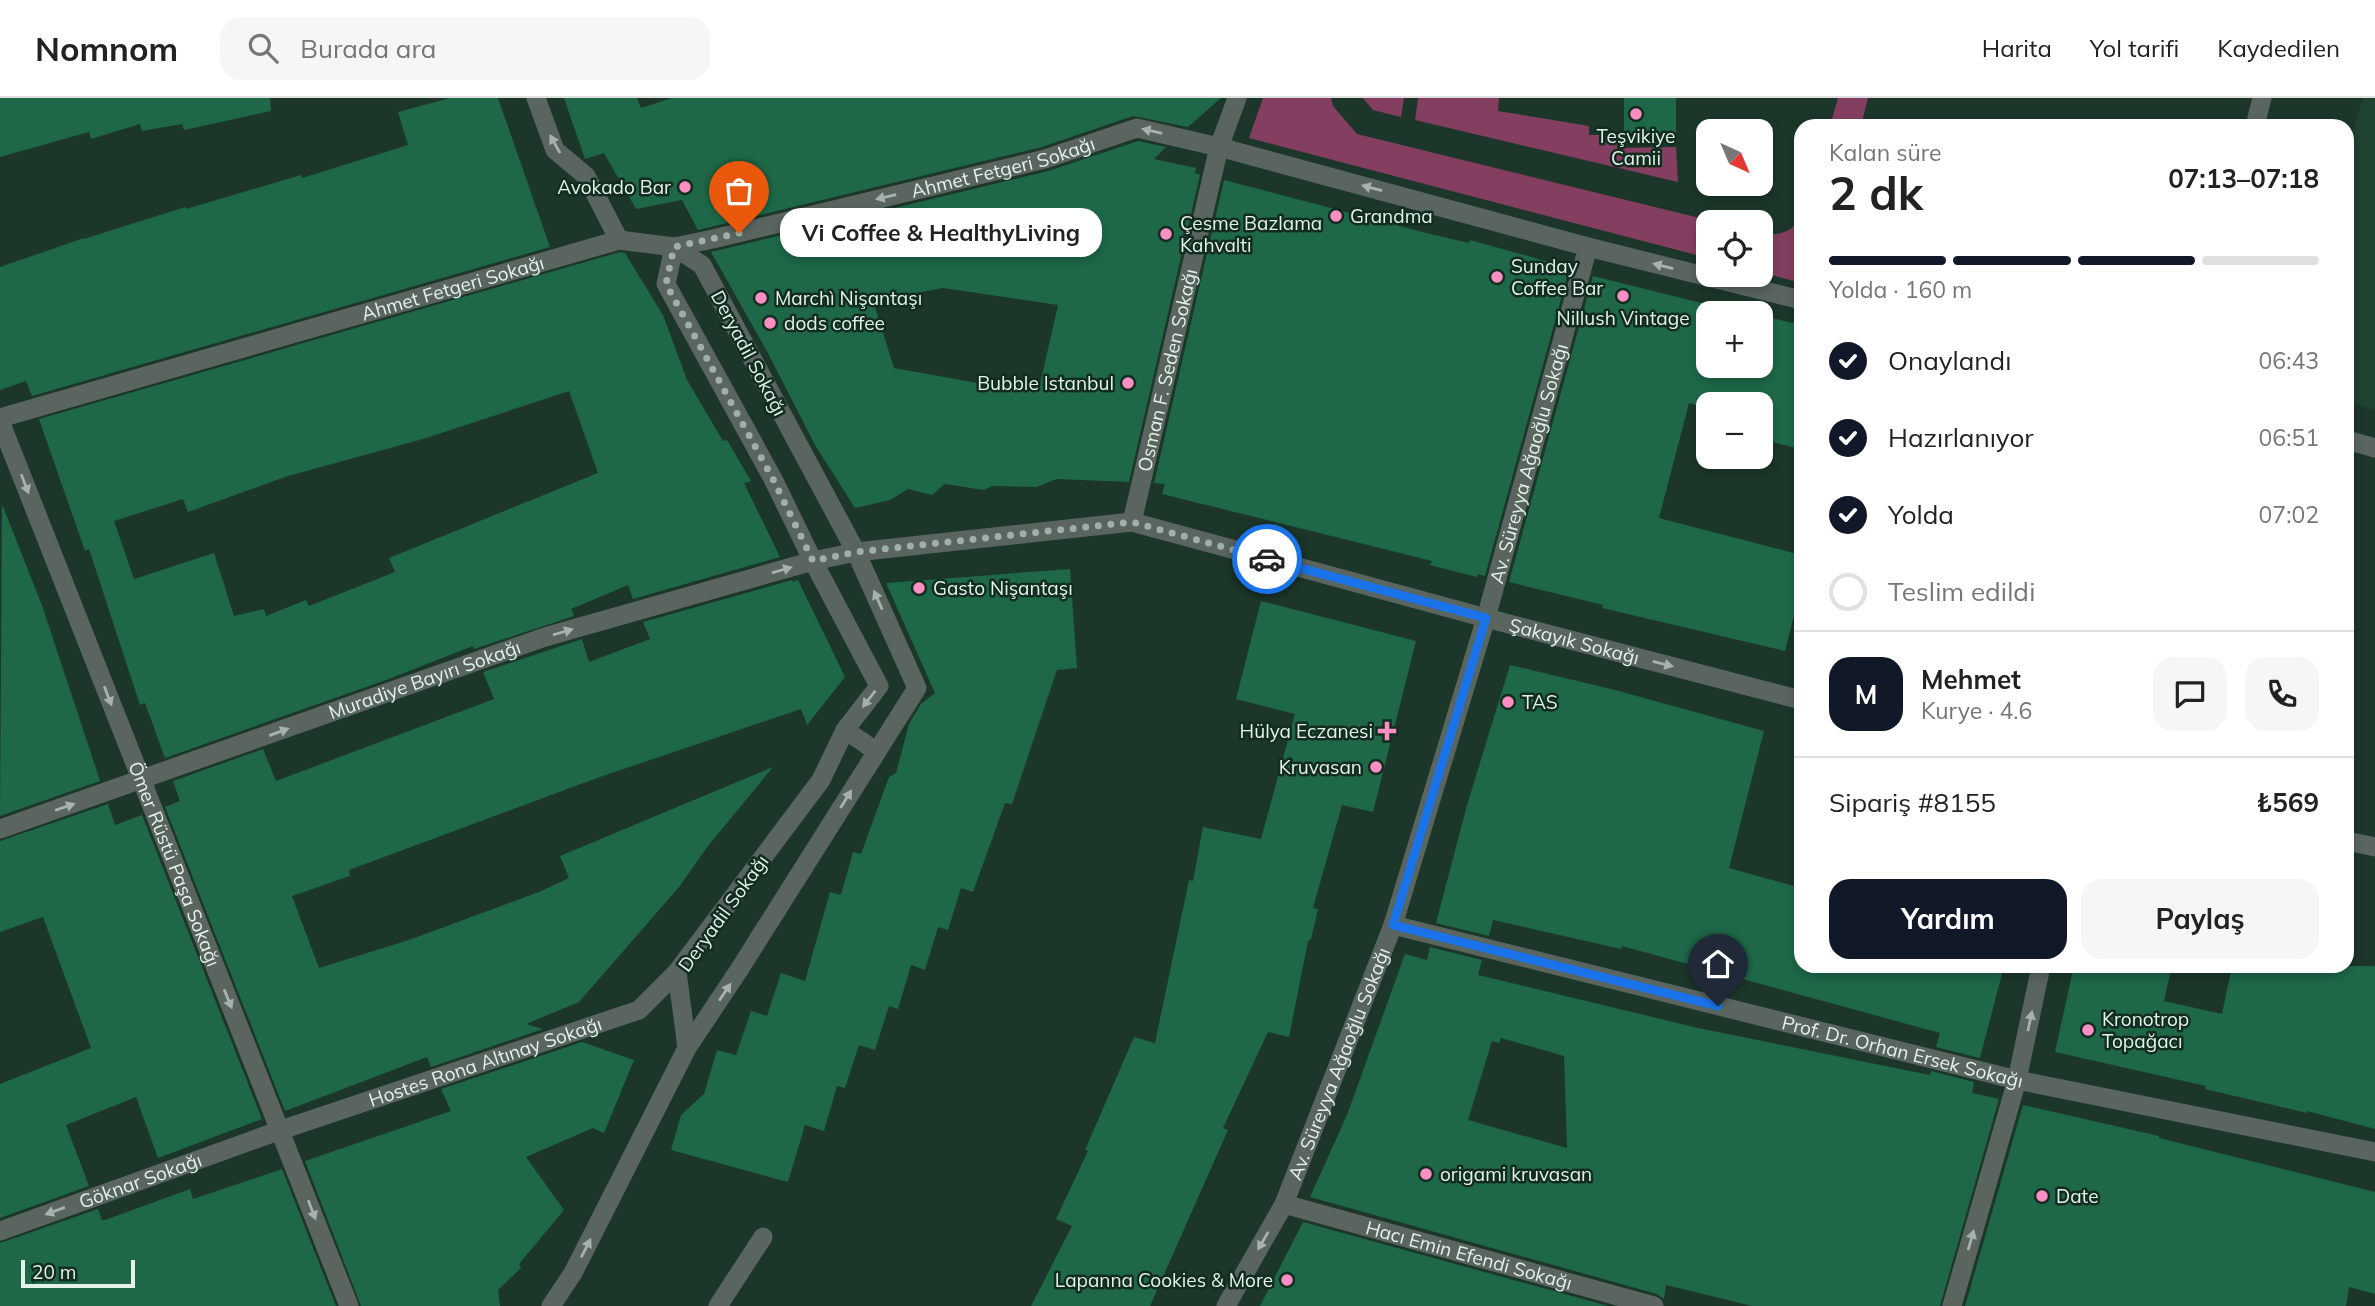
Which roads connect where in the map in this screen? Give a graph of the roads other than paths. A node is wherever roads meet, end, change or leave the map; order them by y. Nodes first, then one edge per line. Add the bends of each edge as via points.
1 (536, 98) edge
2 (1237, 98) edge
3 (2262, 98) edge
4 (2257, 119) edge
5 (1219, 147) junction
6 (619, 240) junction
7 (674, 247) junction
8 (1588, 247) junction
9 (1794, 298) edge
10 (0, 419) edge
11 (2354, 442) edge
12 (2375, 448) edge
13 (1132, 522) junction
14 (856, 552) junction
15 (813, 561) junction
16 (1486, 618) junction
17 (1794, 698) edge
18 (845, 730) junction
19 (876, 751) junction
20 (141, 781) junction
21 (0, 829) edge
22 (2354, 842) edge
23 (2375, 847) edge
24 (1393, 925) junction
25 (677, 972) junction
26 (2040, 973) edge
27 (687, 1048) junction
28 (2017, 1080) junction
29 (281, 1130) junction
30 (2375, 1152) edge
31 (1284, 1204) junction
32 (0, 1231) edge
33 (763, 1237) dead end
34 (349, 1306) edge
35 (551, 1306) edge
36 (718, 1306) edge
37 (1226, 1306) edge
38 (1654, 1306) edge
39 (1952, 1306) edge

6 -> 1 street via 586,176 555,150
2 - 5 street, Osman F. Seden Sokağı
3 - 4 street
5 -> 7 street, Ahmet Fetgeri Sokağı via 1137,128 1045,159
8 -> 5 street, Ahmet Fetgeri Sokağı
5 - 13 street, Osman F. Seden Sokağı
6 - 7 street, Ahmet Fetgeri Sokağı
6 - 10 street, Ahmet Fetgeri Sokağı
7 - 14 street, Deryadil Sokağı via 702,265
7 - 15 street, Deryadil Sokağı via 666,284
9 -> 8 street, Ahmet Fetgeri Sokağı
8 - 16 street, Av. Süreyya Ağaoğlu Sokağı
10 -> 20 street, Ömer Rüstü Paşa Sokağı
11 - 12 street
13 - 14 street, Şakayık Sokağı
13 - 16 street, Şakayık Sokağı
14 - 15 street, Muradiye Bayırı Sokağı
19 -> 14 street, Deryadil Sokağı via 917,688
15 -> 18 street, Deryadil Sokağı via 880,686
20 -> 15 street, Muradiye Bayırı Sokağı via 545,637
16 -> 17 street, Şakayık Sokağı
16 - 24 street, Av. Süreyya Ağaoğlu Sokağı
18 - 19 street
18 - 25 street, Deryadil Sokağı via 821,780
27 -> 19 street, Deryadil Sokağı
21 -> 20 street, Muradiye Bayırı Sokağı
20 -> 29 street, Ömer Rüstü Paşa Sokağı
22 - 23 street
24 - 28 street, Prof. Dr. Orhan Ersek Sokağı
24 - 31 street, Av. Süreyya Ağaoğlu Sokağı
25 - 27 street, Deryadil Sokağı
25 - 29 street, Hostes Rona Altınay Sokağı via 639,1010
28 -> 26 street
35 -> 27 street, Deryadil Sokağı via 573,1273
28 - 30 street, Prof. Dr. Orhan Ersek Sokağı
39 -> 28 street
29 -> 32 street, Göknar Sokağı
29 -> 34 street, Ömer Rüstü Paşa Sokağı
31 -> 37 street, Av. Süreyya Ağaoğlu Sokağı
31 - 38 street, Hacı Emin Efendi Sokağı
33 - 36 street

